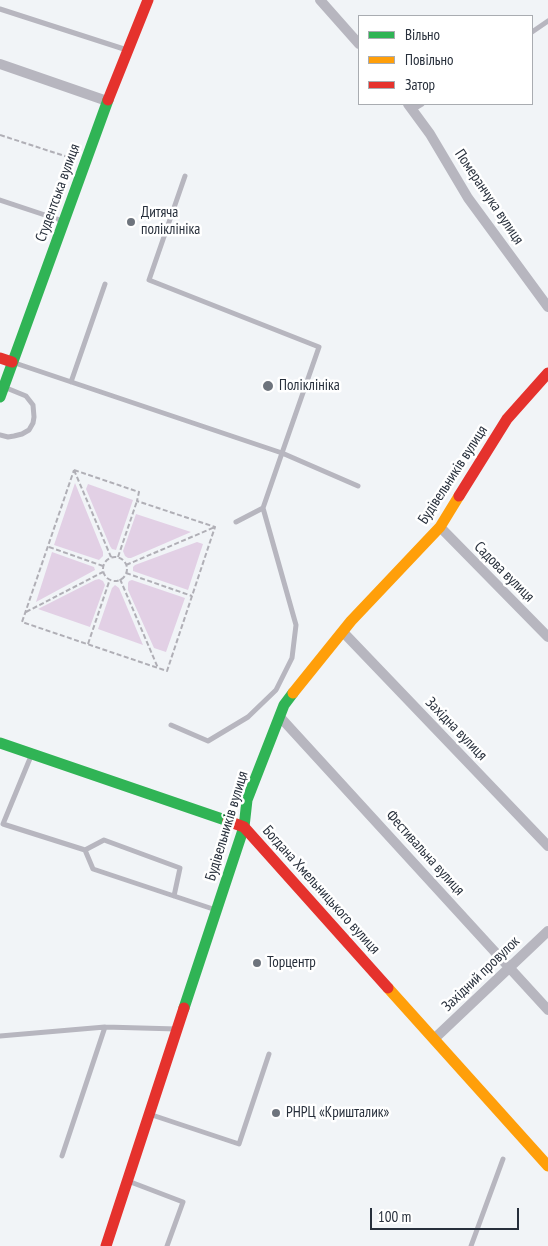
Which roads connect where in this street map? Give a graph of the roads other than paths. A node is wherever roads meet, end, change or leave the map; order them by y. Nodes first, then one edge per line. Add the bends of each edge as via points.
1 (148, 0) edge
2 (320, 0) edge
3 (0, 9) edge
4 (548, 21) edge
5 (533, 31) edge
6 (358, 43) edge
7 (128, 50) junction
8 (0, 64) edge
9 (107, 101) junction
10 (410, 107) edge
11 (185, 176) dead end
12 (0, 200) edge
13 (64, 222) junction
14 (105, 284) dead end
15 (548, 307) edge
16 (0, 358) edge
17 (12, 362) junction
18 (548, 373) edge
19 (71, 382) junction
20 (2, 392) edge
21 (0, 435) edge
22 (282, 454) junction
23 (358, 486) dead end
24 (262, 508) junction
25 (236, 522) dead end
26 (440, 527) junction
27 (343, 632) junction
28 (548, 637) edge
29 (280, 717) junction
30 (171, 725) dead end
31 (0, 742) edge
32 (32, 754) junction
33 (244, 827) junction
34 (548, 846) edge
35 (85, 850) junction
36 (174, 896) junction
37 (216, 910) junction
38 (548, 931) edge
39 (509, 967) junction
40 (548, 1010) edge
41 (105, 1027) junction
42 (177, 1029) junction
43 (0, 1036) edge
44 (434, 1039) junction
45 (269, 1054) dead end
46 (149, 1114) junction
47 (62, 1156) dead end
48 (503, 1158) dead end
49 (548, 1166) edge
50 (127, 1181) junction
51 (106, 1246) edge
52 (167, 1246) edge
53 (471, 1246) edge

1 - 7 street, Студентська вулиця
2 - 6 street
3 - 7 lane
4 - 5 lane
7 - 9 street, Студентська вулиця
8 - 9 street
9 - 13 street, Студентська вулиця
10 - 15 street, Померанчука вулиця via 468,198
11 - 22 lane via 148,280 319,347
12 - 13 lane
13 - 17 street, Студентська вулиця
14 - 19 lane
16 - 17 street
17 - 19 lane
17 - 20 street, Студентська вулиця
18 - 26 street, Будівельників вулиця via 507,419
19 - 22 lane
20 - 21 lane via 26,396 33,405 34,417 33,424 22,434
22 - 23 lane
22 - 24 lane
24 - 25 lane
24 - 30 lane via 296,625 292,658 276,690 248,716 208,741
26 - 27 street, Будівельників вулиця
26 - 28 street, Садова вулиця
27 - 29 street, Будівельників вулиця via 284,706
27 - 34 street, Західна вулиця
29 - 33 street, Будівельників вулиця via 247,800
29 - 39 street, Фестивальна вулиця
31 - 32 street, Богдана Хмельницького вулиця
32 - 33 street, Богдана Хмельницького вулиця
32 - 35 lane via 3,824
33 - 37 street, Будівельників вулиця
33 - 44 street, Богдана Хмельницького вулиця
35 - 36 lane via 93,869
35 - 36 lane via 104,840 180,868
36 - 37 lane
37 - 42 street, Будівельників вулиця
38 - 39 street, Західний провулок
39 - 40 street, Фестивальна вулиця
39 - 44 street, Західний провулок
41 - 42 lane
41 - 43 lane
41 - 47 lane
42 - 46 street, Будівельників вулиця
44 - 49 street, Богдана Хмельницького вулиця
45 - 46 lane via 240,1144
46 - 50 street, Будівельників вулиця
48 - 53 lane
50 - 51 street, Будівельників вулиця
50 - 52 lane via 183,1202

